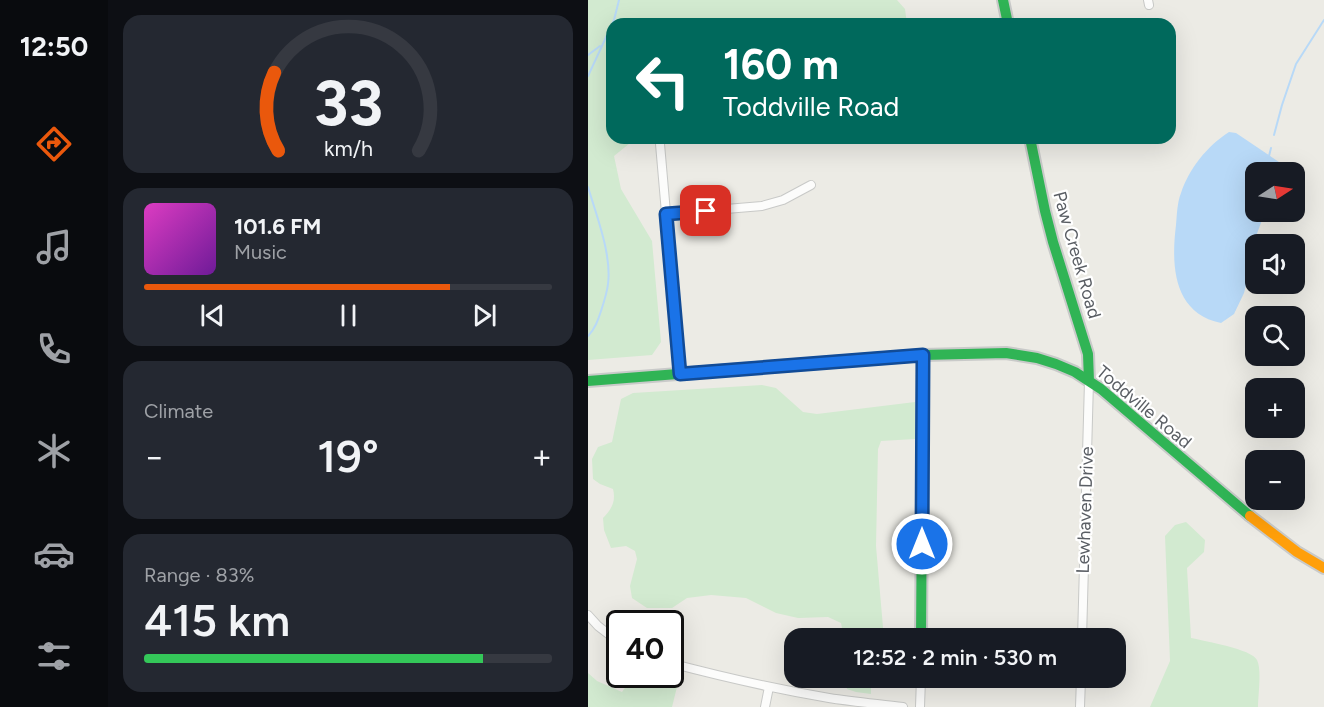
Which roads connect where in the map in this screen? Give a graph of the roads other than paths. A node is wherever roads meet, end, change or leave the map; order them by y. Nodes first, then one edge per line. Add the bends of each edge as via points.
1 (1003, 0) edge
2 (1007, 18) edge
3 (660, 144) dead end
4 (1031, 144) edge
5 (811, 185) dead end
6 (666, 214) junction
7 (923, 355) junction
8 (680, 374) junction
9 (588, 381) edge
10 (1089, 381) junction
11 (1324, 568) edge
12 (588, 615) edge
13 (921, 628) edge
14 (1082, 628) edge
15 (606, 632) edge
16 (684, 667) edge
17 (769, 687) junction
18 (921, 688) edge
19 (1081, 688) edge
20 (765, 707) edge
21 (903, 707) edge
22 (920, 707) edge
23 (1080, 707) edge

1 - 2 street
3 - 6 street
4 - 10 street, Paw Creek Road via 1053,242 1088,354
5 - 6 street via 762,206
6 - 8 street
7 - 8 street, Toddville Road
7 - 10 street, Toddville Road via 1016,354 1056,364
7 - 13 street
8 - 9 street, Toddville Road
10 - 11 street, Toddville Road via 1236,505
10 - 14 street, Lewhaven Drive
12 - 15 street
16 - 17 street
17 - 20 street
17 - 21 street
18 - 22 street
19 - 23 street

